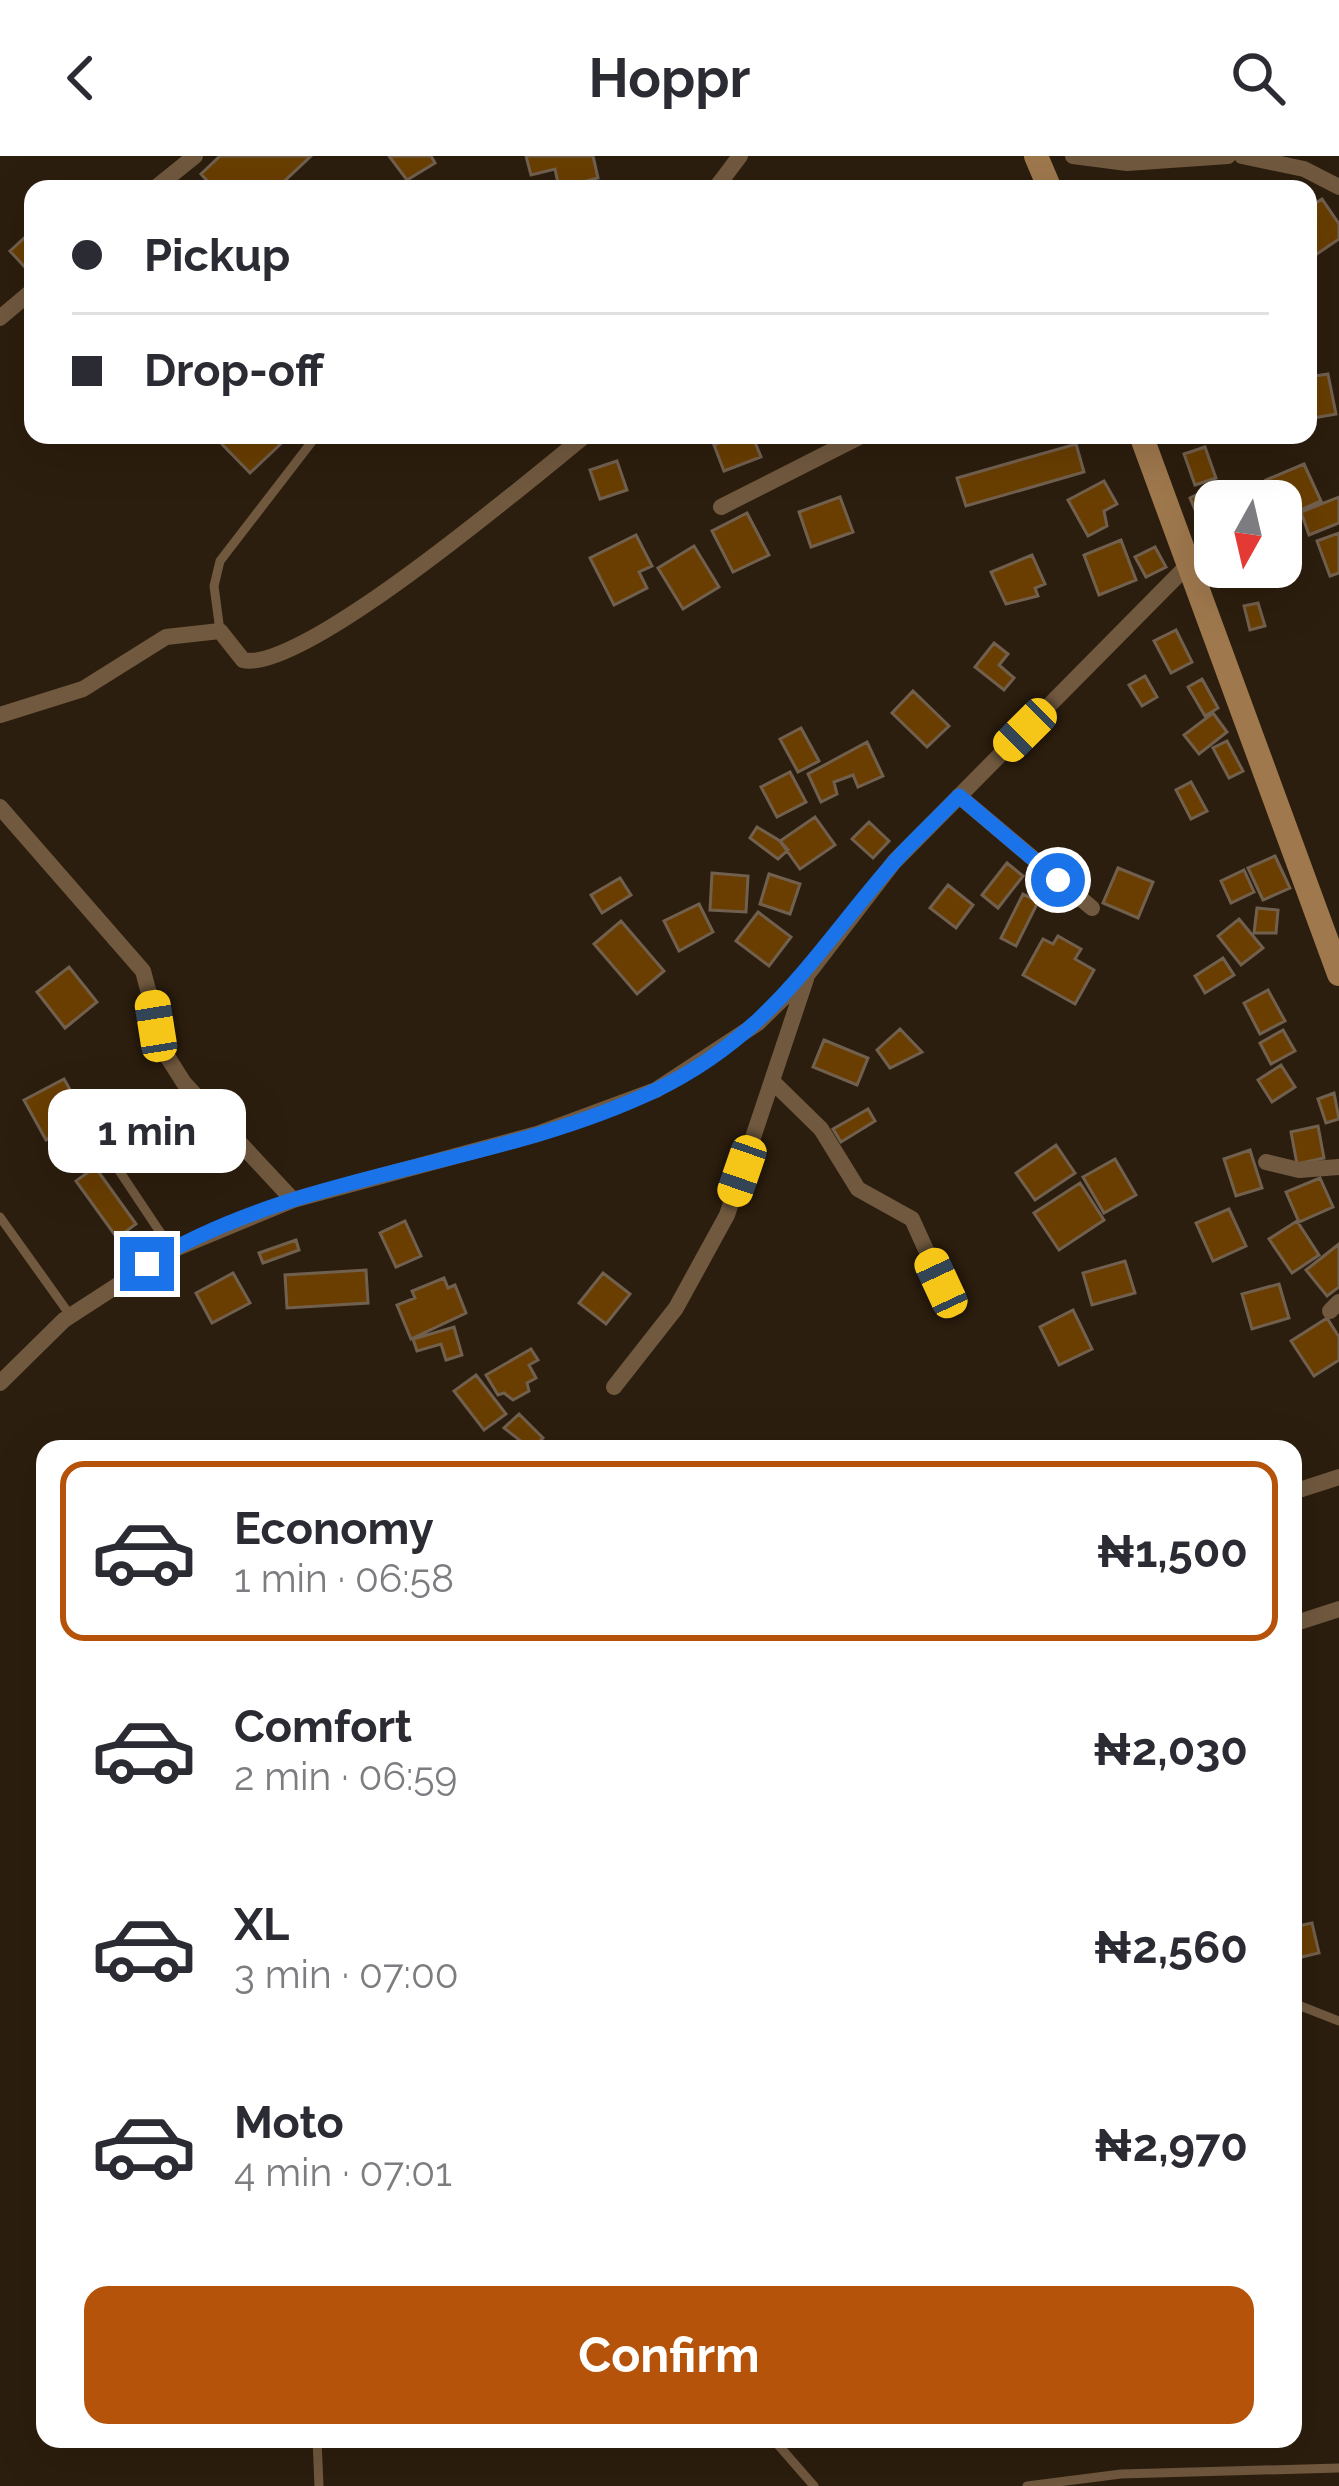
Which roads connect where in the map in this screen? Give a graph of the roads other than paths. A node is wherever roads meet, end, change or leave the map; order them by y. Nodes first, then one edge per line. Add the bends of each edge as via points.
1 (195, 156) edge
2 (740, 156) edge
3 (1073, 156) edge
4 (1228, 156) edge
5 (1242, 156) edge
6 (165, 180) edge
7 (722, 180) edge
8 (1339, 187) edge
9 (24, 297) edge
10 (0, 317) edge
11 (310, 444) edge
12 (574, 444) edge
13 (845, 444) edge
14 (1145, 444) edge
15 (721, 507) dead end
16 (1189, 564) junction
17 (220, 631) junction
18 (0, 715) edge
19 (959, 796) junction
20 (0, 807) edge
21 (1092, 908) dead end
22 (1337, 965) edge
23 (808, 974) junction
24 (774, 1083) junction
25 (104, 1148) dead end
26 (1266, 1162) dead end
27 (1339, 1168) edge
28 (293, 1200) junction
29 (0, 1217) edge
30 (172, 1250) junction
31 (941, 1283) dead end
32 (70, 1316) junction
33 (0, 1383) edge
34 (614, 1387) dead end
35 (1339, 1477) edge
36 (1302, 1489) edge
37 (1339, 1609) edge
38 (1302, 1621) edge
39 (1302, 2007) edge
40 (1339, 2021) edge
41 (317, 2448) edge
42 (781, 2448) edge
43 (1339, 2468) edge
44 (319, 2486) edge
45 (814, 2486) edge
46 (1028, 2486) edge

1 - 6 street
2 - 7 street
3 - 4 street via 1127,163
5 - 8 street via 1304,169
9 - 10 street
11 - 17 lane via 220,561
12 - 17 street via 342,621 270,661 243,660
13 - 15 street
14 - 16 main road
16 - 19 street
16 - 22 main road
17 - 18 street via 166,637 83,688
19 - 21 street
19 - 23 street via 894,862
20 - 28 street via 143,971 166,1053 184,1083
23 - 24 street
23 - 28 street via 758,1023 656,1090 536,1134
24 - 31 street via 821,1129 858,1189 912,1219
24 - 34 street via 727,1215 676,1307
25 - 30 lane
26 - 27 street
28 - 30 street
29 - 32 lane
30 - 32 street
32 - 33 street
35 - 36 street
37 - 38 street
39 - 40 lane
41 - 44 lane
42 - 45 lane
43 - 46 lane via 1120,2474

